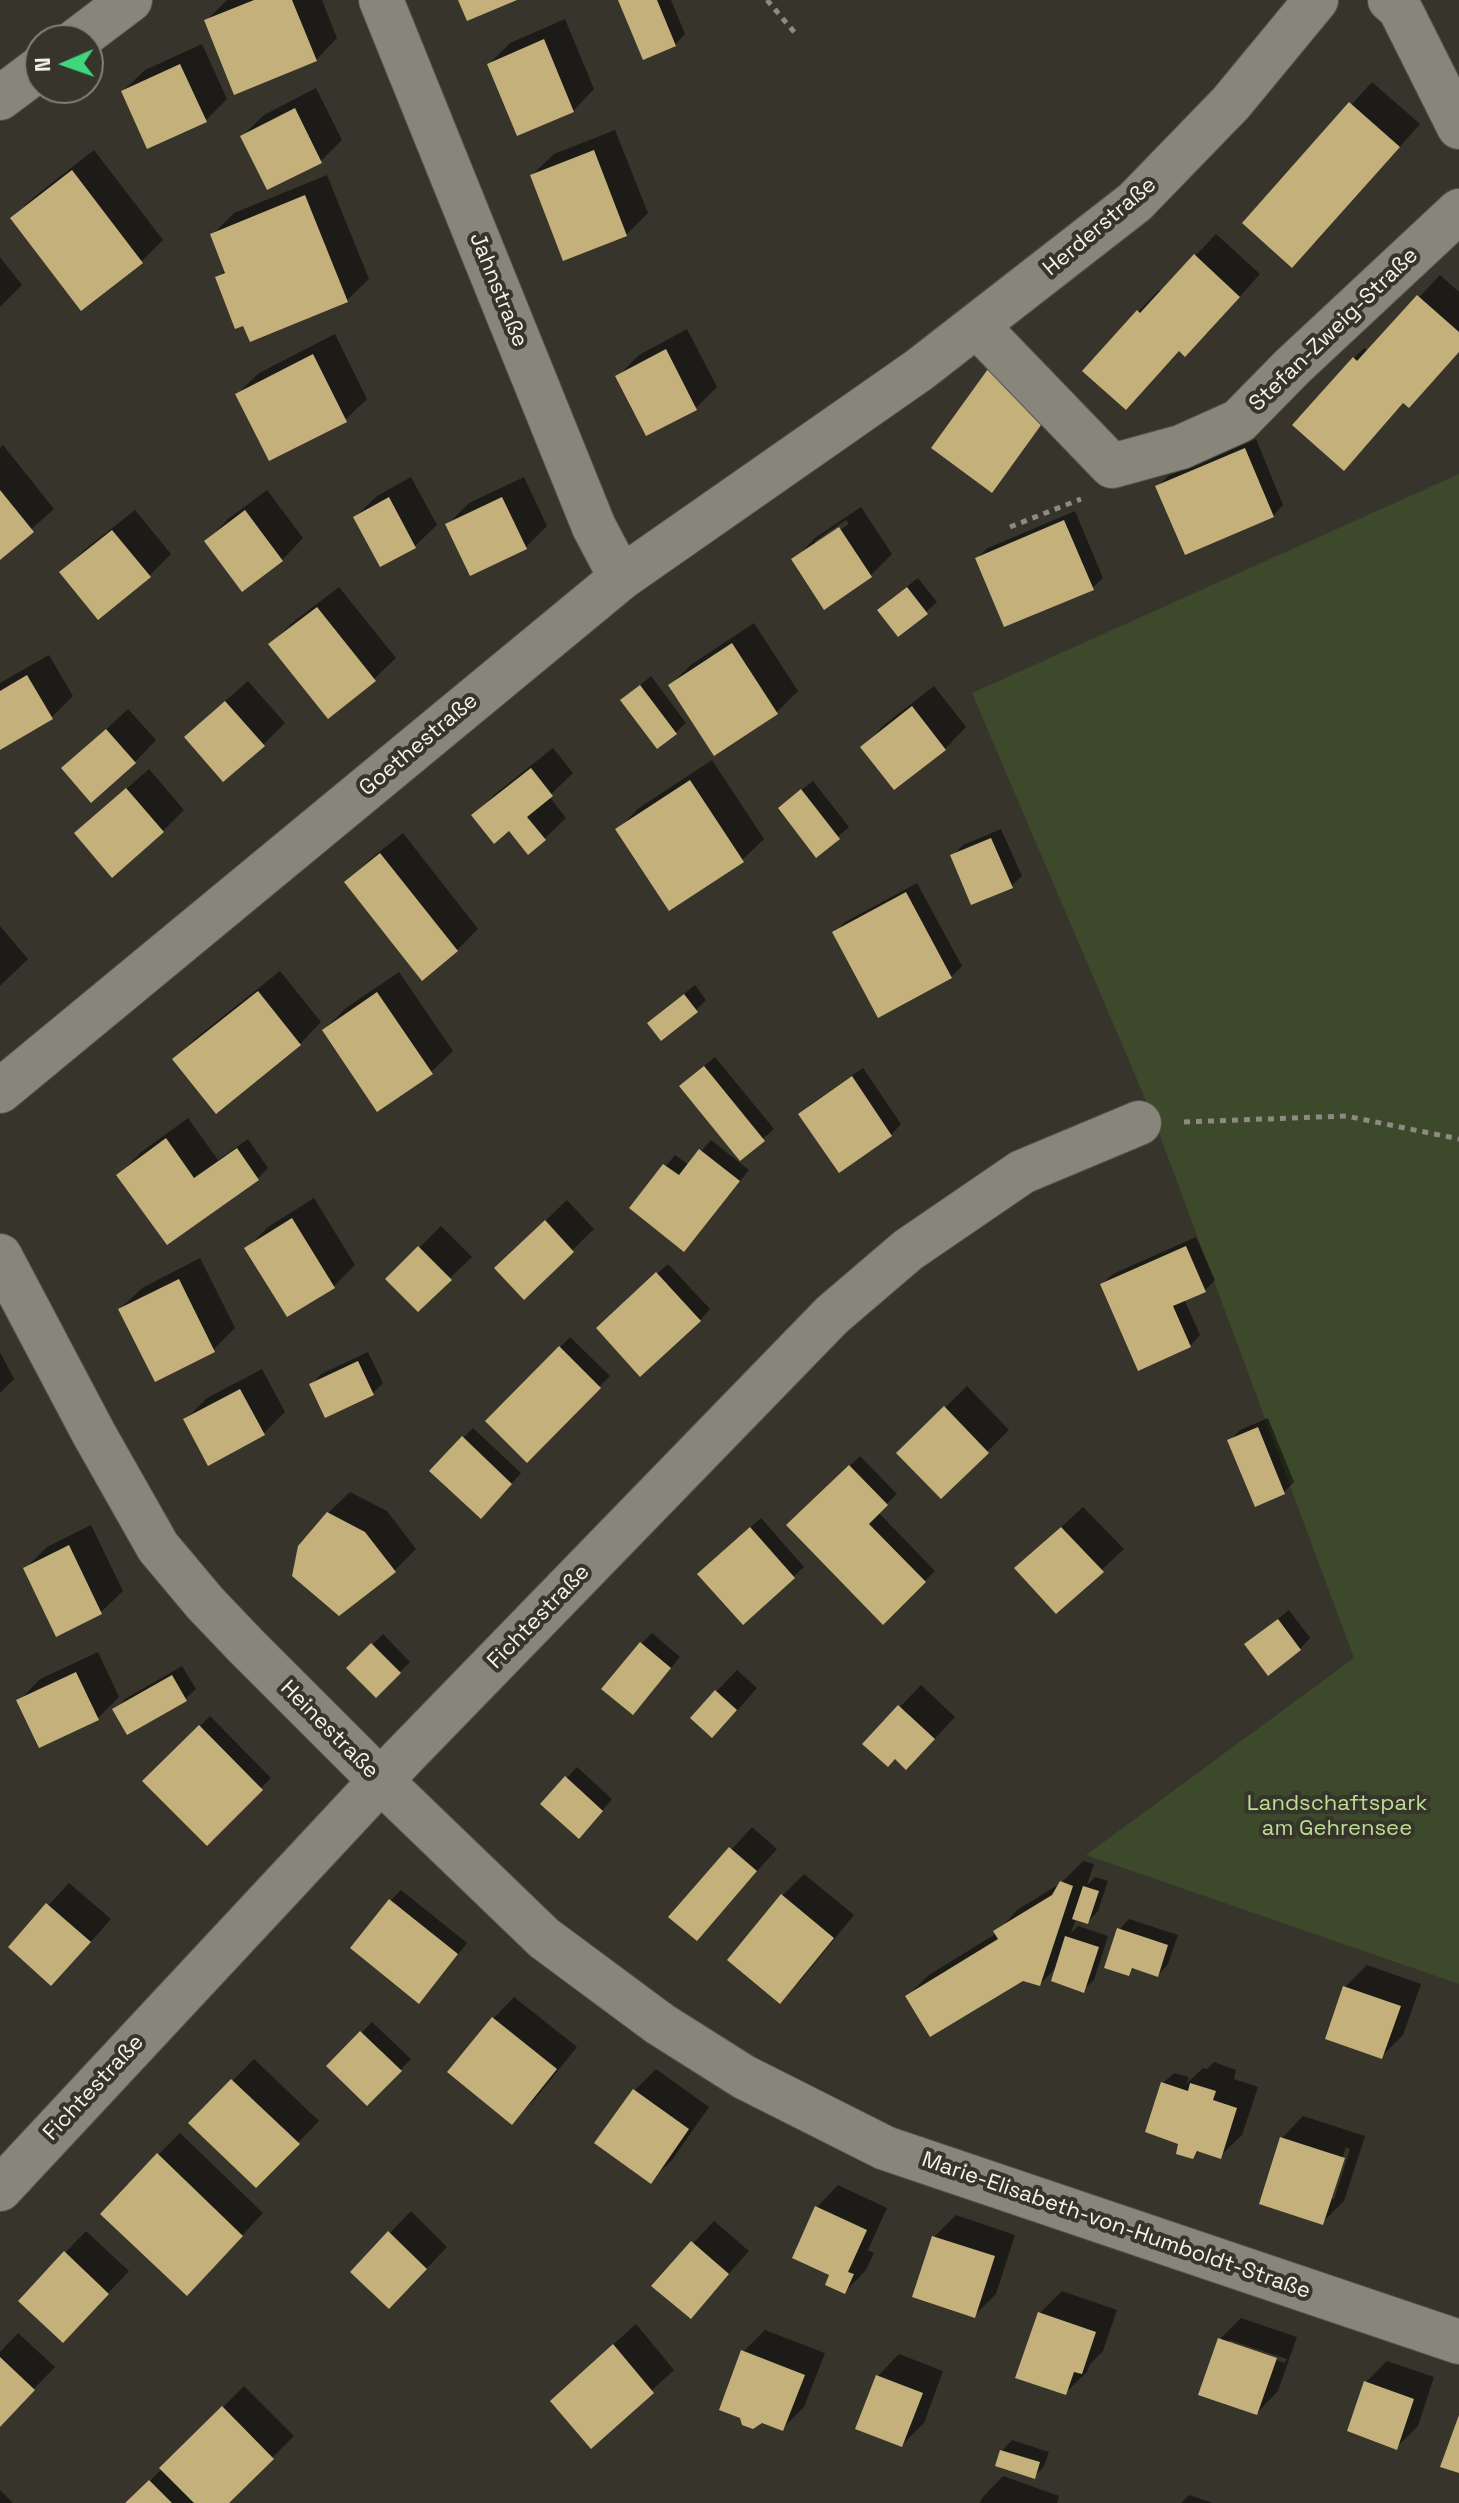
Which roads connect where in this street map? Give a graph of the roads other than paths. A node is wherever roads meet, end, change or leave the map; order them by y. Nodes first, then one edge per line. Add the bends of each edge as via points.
1 (130, 0) edge
2 (381, 0) edge
3 (1316, 0) edge
4 (1390, 0) edge
5 (98, 24) edge
6 (24, 80) edge
7 (0, 98) edge
8 (1459, 127) edge
9 (1459, 211) edge
10 (977, 326) junction
11 (852, 419) joint
12 (621, 578) junction
13 (0, 1091) edge
14 (1139, 1123) road end
15 (0, 1256) edge
16 (381, 1781) junction
17 (779, 2095) joint
18 (0, 2189) edge
19 (1459, 2342) edge

1 - 5 street
2 - 12 street, Jahnstraße via 594,527
3 - 10 street, Herderstraße via 1231,103 1135,202
4 - 8 street via 1400,9
6 - 7 street
9 - 10 street, Stefan-Zweig-Straße via 1239,421 1181,447 1112,466
10 - 11 street, Herderstraße
11 - 12 street, Goethestraße
12 - 13 street, Goethestraße
14 - 16 street, Fichtestraße via 1022,1172 908,1250 832,1315
15 - 16 street, Heinestraße via 158,1547 205,1603
16 - 17 street, Heinestraße via 544,1938 660,2024
16 - 18 street, Fichtestraße
17 - 19 street, Marie-Elisabeth-von-Humboldt-Straße via 885,2148

